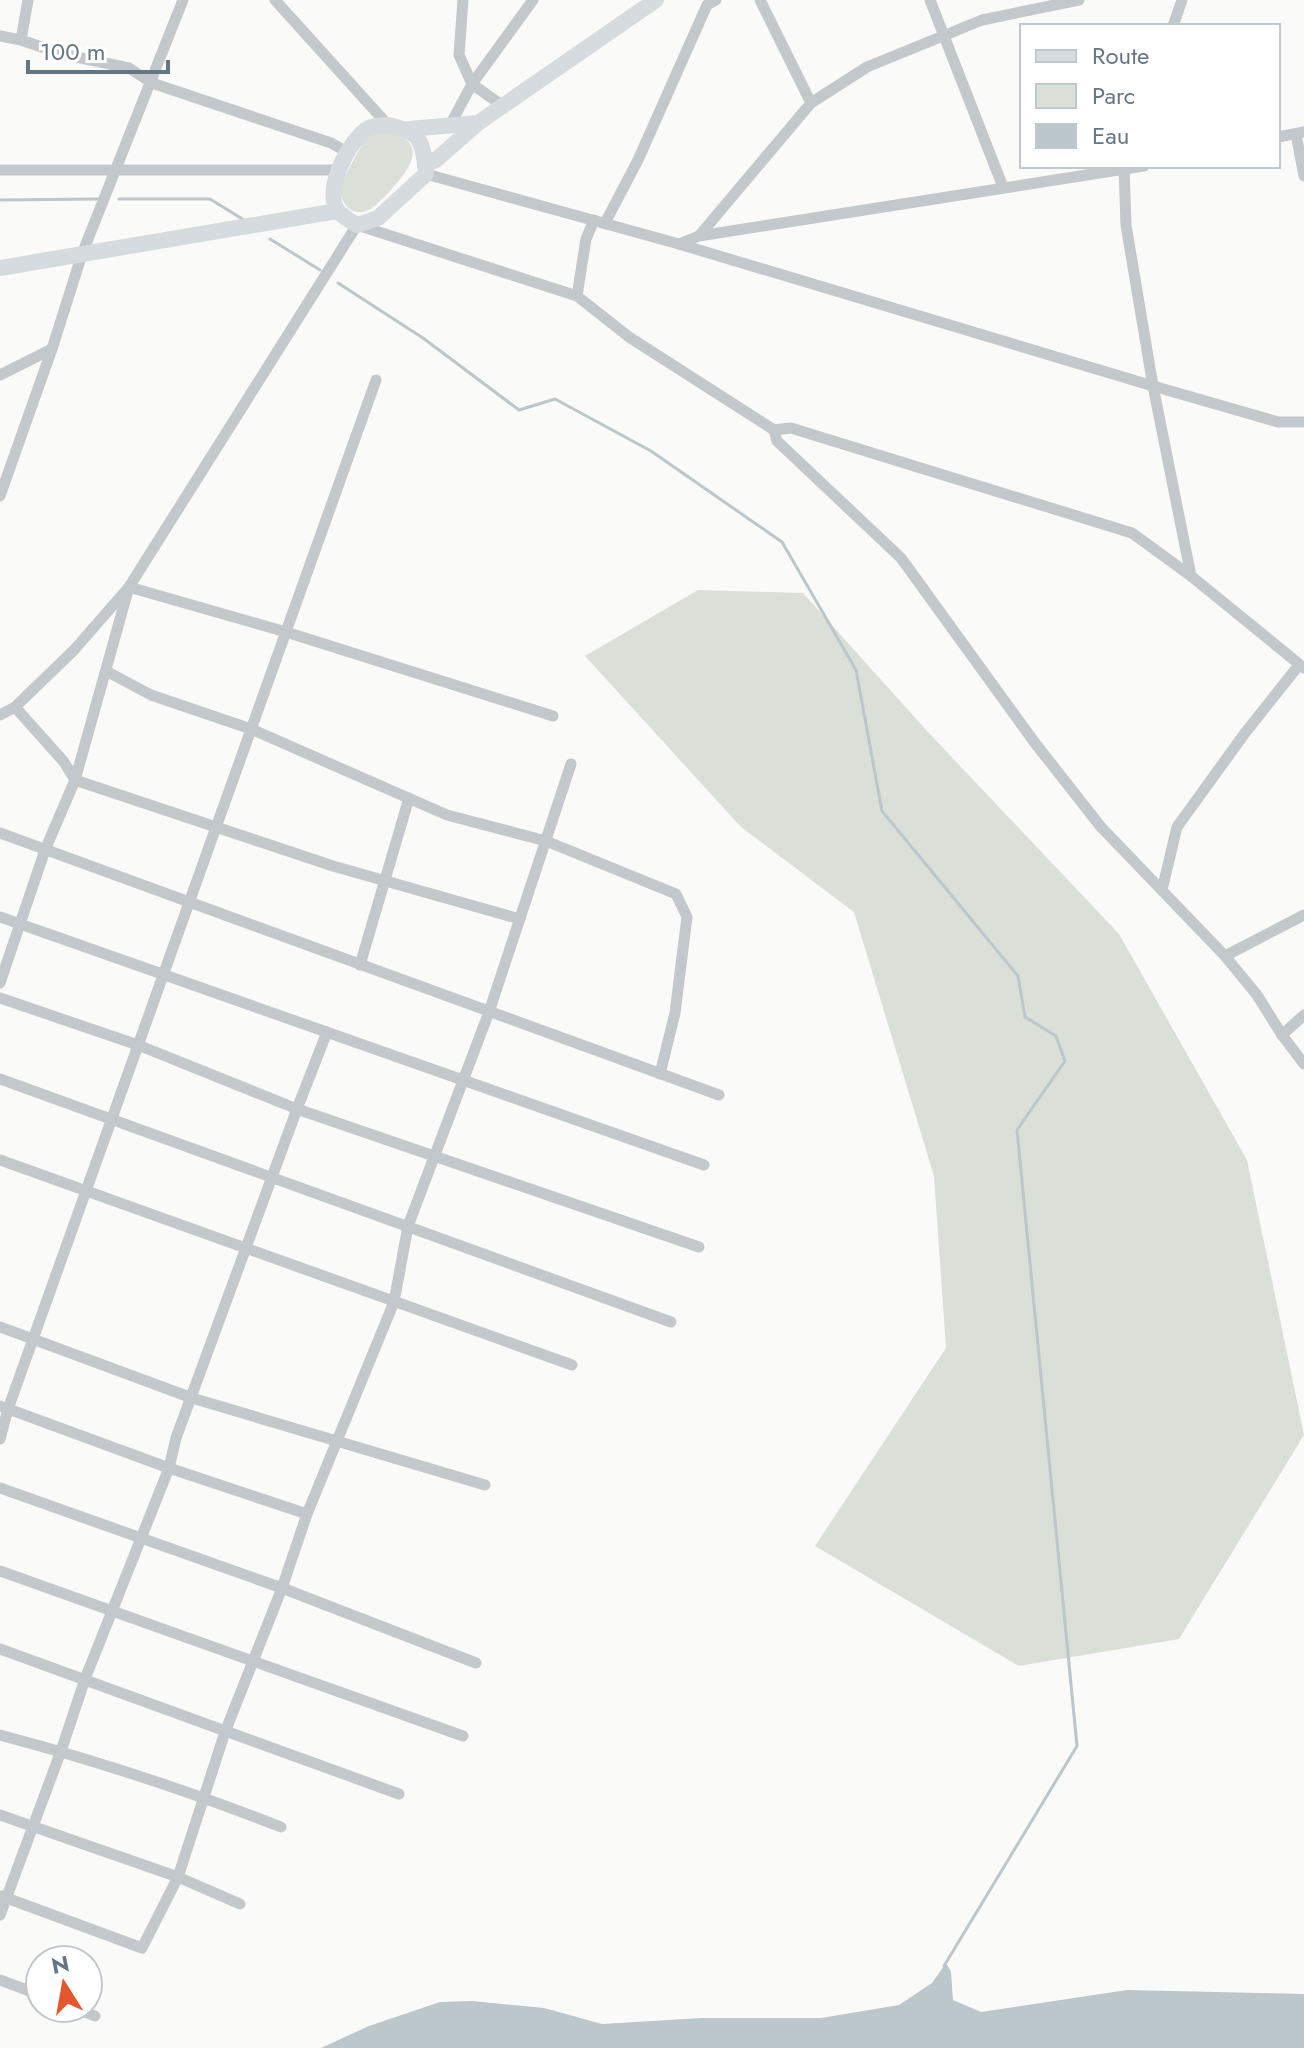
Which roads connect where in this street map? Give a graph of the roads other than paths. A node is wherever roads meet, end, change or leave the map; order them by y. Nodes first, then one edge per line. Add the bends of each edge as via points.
1 (28, 0) edge
2 (183, 0) edge
3 (275, 0) edge
4 (463, 0) edge
5 (533, 0) edge
6 (656, 0) edge
7 (716, 0) edge
8 (760, 0) edge
9 (930, 0) edge
10 (1078, 0) edge
11 (1182, 0) edge
12 (1174, 24) edge
13 (943, 35) junction
14 (0, 36) edge
15 (21, 40) junction
16 (152, 83) junction
17 (472, 84) junction
18 (811, 103) junction
19 (503, 106) junction
20 (478, 123) junction
21 (388, 125) junction
22 (449, 127) junction
23 (409, 129) junction
24 (1300, 133) edge
25 (1280, 137) edge
26 (347, 152) junction
27 (1124, 168) edge
28 (426, 169) junction
29 (0, 170) edge
30 (116, 170) junction
31 (338, 170) junction
32 (1304, 176) edge
33 (1003, 187) junction
34 (337, 211) junction
35 (600, 222) junction
36 (357, 225) junction
37 (699, 236) junction
38 (679, 244) junction
39 (82, 254) junction
40 (0, 268) edge
41 (577, 296) junction
42 (52, 349) junction
43 (0, 375) edge
44 (376, 380) dead end
45 (1153, 386) junction
46 (1304, 422) edge
47 (774, 430) junction
48 (5, 468) edge
49 (0, 496) edge
50 (1191, 576) junction
51 (129, 587) junction
52 (286, 632) junction
53 (1302, 667) edge
54 (106, 671) junction
55 (15, 707) junction
56 (0, 715) edge
57 (553, 716) dead end
58 (251, 729) junction
59 (571, 764) dead end
60 (75, 780) junction
61 (409, 798) junction
62 (216, 827) junction
63 (0, 833) edge
64 (546, 841) junction
65 (45, 850) junction
66 (385, 879) junction
67 (1162, 890) junction
68 (189, 902) junction
69 (1304, 915) edge
70 (0, 917) edge
71 (520, 919) junction
72 (20, 924) junction
73 (1225, 956) junction
74 (360, 965) junction
75 (163, 975) junction
76 (0, 983) edge
77 (0, 998) edge
78 (489, 1012) junction
79 (1304, 1015) edge
80 (327, 1032) junction
81 (1282, 1035) junction
82 (138, 1045) junction
83 (1304, 1064) edge
84 (660, 1074) junction
85 (0, 1079) edge
86 (463, 1079) junction
87 (719, 1095) dead end
88 (297, 1109) junction
89 (111, 1121) junction
90 (435, 1155) junction
91 (0, 1160) edge
92 (704, 1165) dead end
93 (271, 1178) junction
94 (86, 1191) junction
95 (408, 1226) junction
96 (699, 1247) dead end
97 (246, 1249) junction
98 (394, 1302) junction
99 (671, 1322) dead end
100 (0, 1327) edge
101 (33, 1339) junction
102 (572, 1365) dead end
103 (192, 1398) junction
104 (4, 1407) edge
105 (0, 1439) edge
106 (338, 1441) junction
107 (169, 1468) junction
108 (485, 1485) dead end
109 (0, 1488) edge
110 (307, 1514) junction
111 (140, 1538) junction
112 (0, 1571) edge
113 (282, 1588) junction
114 (114, 1611) junction
115 (0, 1649) edge
116 (254, 1662) junction
117 (476, 1663) dead end
118 (85, 1679) junction
119 (225, 1732) junction
120 (0, 1735) edge
121 (463, 1736) dead end
122 (61, 1751) junction
123 (399, 1794) dead end
124 (205, 1798) junction
125 (0, 1815) edge
126 (32, 1826) junction
127 (281, 1827) dead end
128 (178, 1877) junction
129 (3, 1897) edge
130 (240, 1904) dead end
131 (0, 1915) edge
132 (0, 1980) edge
133 (24, 1989) edge

1 - 15 street
2 - 16 street
3 - 21 street
4 - 17 street via 459,55
5 - 17 street
6 - 19 street
7 - 35 street via 707,5 638,160
8 - 18 street
9 - 13 street
10 - 13 street via 982,20
11 - 12 street
13 - 18 street via 867,67
13 - 33 street
14 - 15 street
15 - 16 street via 129,68
16 - 26 street
16 - 30 street
17 - 19 street
17 - 22 street
18 - 37 street
19 - 20 street
20 - 22 street
20 - 28 street
21 - 23 street
21 - 26 street via 369,128
22 - 23 street
23 - 28 street via 419,138
24 - 25 street
24 - 32 street
26 - 31 street
27 - 33 street
27 - 45 street via 1126,225
28 - 35 street
28 - 36 street via 378,218
29 - 30 street
30 - 31 street
30 - 39 street
31 - 34 street via 332,193
33 - 37 street
34 - 36 street
34 - 39 street
35 - 38 street
35 - 41 street via 586,239
36 - 41 street
36 - 51 street
37 - 38 street
38 - 45 street
39 - 40 street
39 - 42 street
41 - 47 street via 629,337
42 - 43 street
42 - 48 street
44 - 52 street
45 - 46 street via 1278,422
45 - 50 street
47 - 50 street via 791,428 1132,533
47 - 67 street via 777,441 901,558 1101,827
48 - 49 street
50 - 53 street
51 - 52 street
51 - 54 street
51 - 55 street
52 - 57 street
52 - 58 street
53 - 67 street via 1245,733 1177,827
54 - 58 street via 151,695
54 - 60 street
55 - 56 street
55 - 60 street
58 - 61 street
58 - 62 street
59 - 64 street
60 - 62 street
60 - 65 street
61 - 64 street via 447,815
61 - 66 street
62 - 66 street
62 - 68 street
63 - 65 street
64 - 71 street
64 - 84 street via 676,894 687,917 675,1013
65 - 68 street
65 - 72 street
66 - 71 street
66 - 74 street
67 - 73 street
68 - 74 street
68 - 75 street
69 - 73 street
70 - 72 street
71 - 78 street
72 - 75 street
72 - 76 street
73 - 81 street
74 - 78 street
75 - 80 street
75 - 82 street
77 - 82 street
78 - 84 street
78 - 86 street
79 - 81 street
80 - 86 street
80 - 88 street
81 - 83 street
82 - 88 street
82 - 89 street
84 - 87 street
85 - 89 street
86 - 90 street
86 - 92 street
88 - 90 street
88 - 93 street
89 - 93 street
89 - 94 street
90 - 95 street
90 - 96 street
91 - 94 street
93 - 95 street
93 - 97 street
94 - 97 street
94 - 101 street
95 - 98 street
95 - 99 street
97 - 98 street
97 - 103 street
98 - 102 street
98 - 106 street
100 - 101 street
101 - 103 street
101 - 104 street
103 - 106 street
103 - 107 street
104 - 105 street
104 - 107 street
106 - 108 street
106 - 110 street
107 - 110 street
107 - 111 street
109 - 111 street
110 - 113 street
111 - 113 street
111 - 114 street
112 - 114 street
113 - 116 street
113 - 117 street
114 - 116 street
114 - 118 street
115 - 118 street
116 - 119 street
116 - 121 street
118 - 119 street
118 - 122 street
119 - 123 street
119 - 124 street
120 - 122 street
122 - 124 street
122 - 126 street
124 - 127 street
124 - 128 street
125 - 126 street
126 - 128 street
126 - 129 street
128 - 129 street via 142,1948
128 - 130 street
129 - 131 street
132 - 133 street

